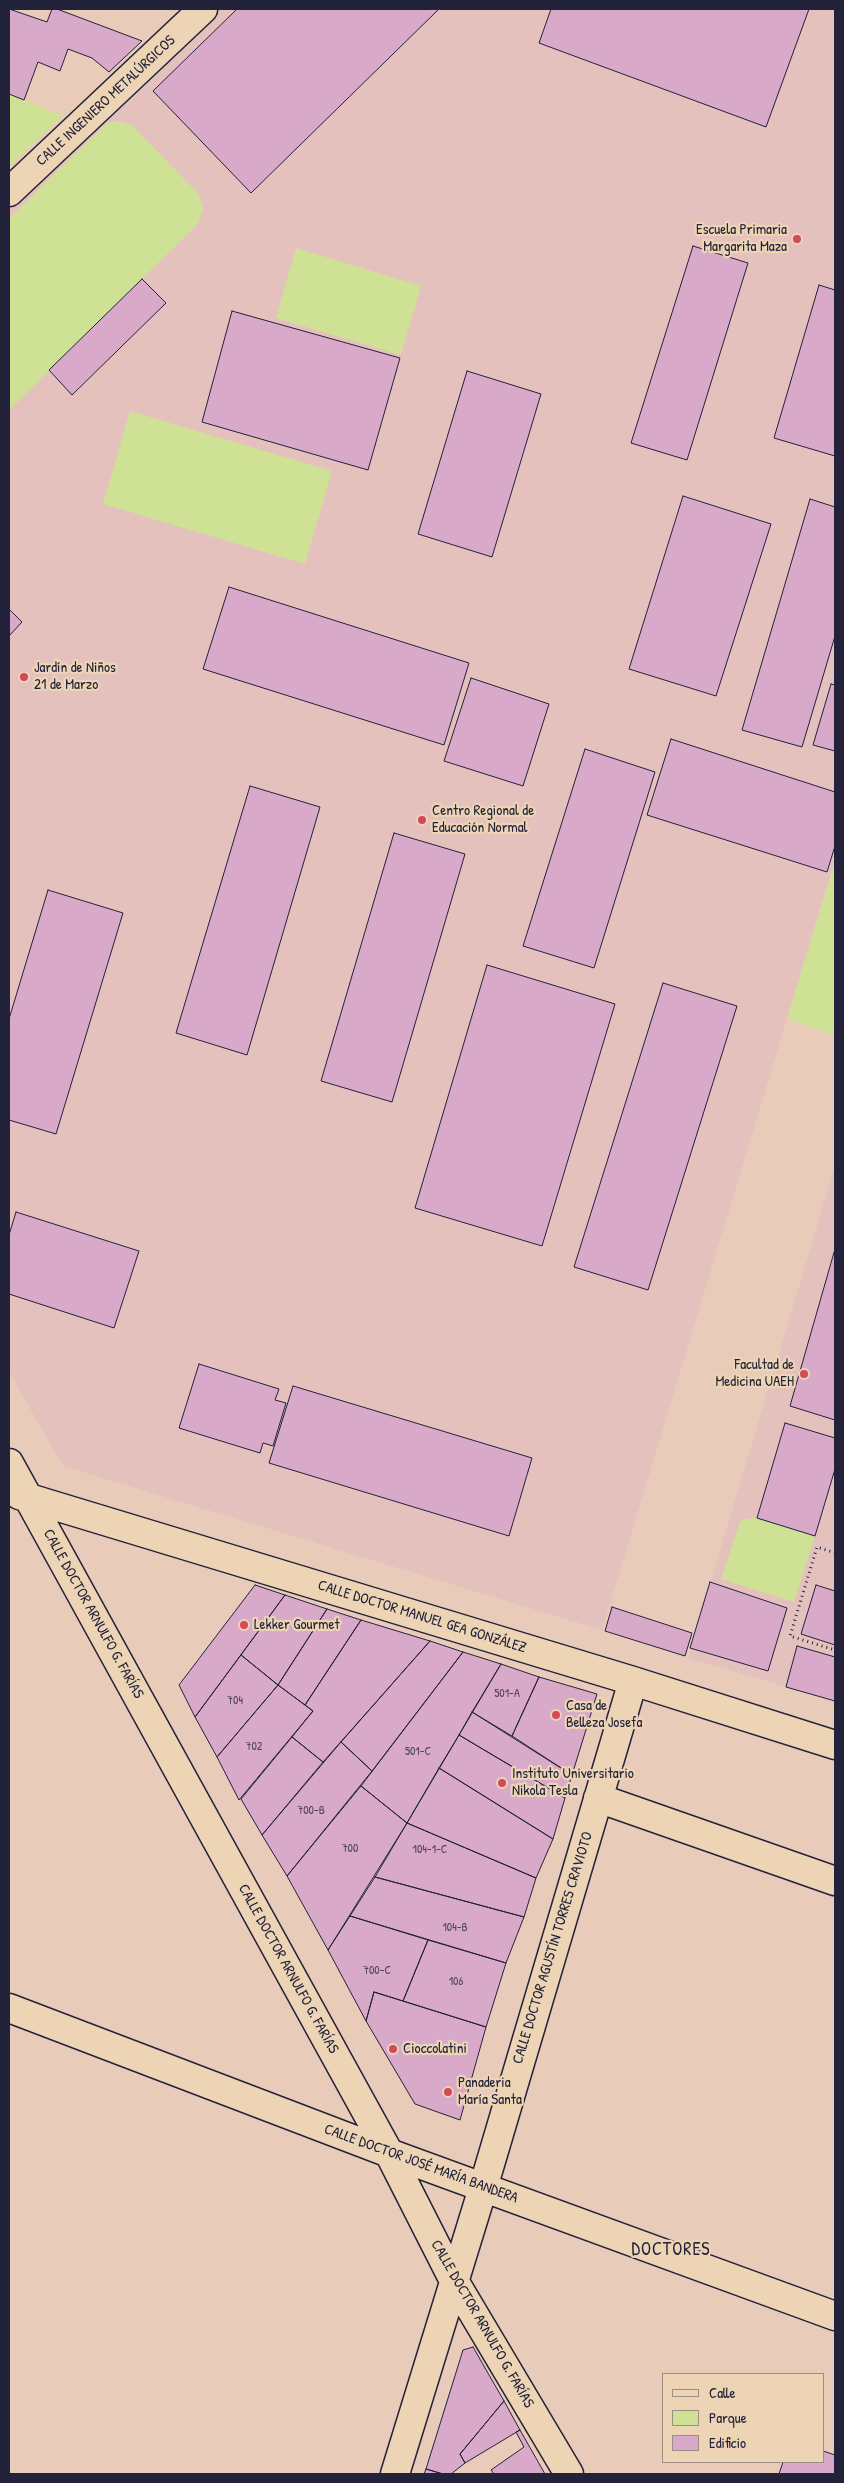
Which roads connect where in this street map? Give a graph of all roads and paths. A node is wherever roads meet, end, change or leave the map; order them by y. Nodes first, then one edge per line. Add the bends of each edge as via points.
1 (203, 9) edge
2 (9, 192) edge
3 (9, 1463) edge
4 (19, 1495) edge
5 (835, 1553) edge
6 (835, 1650) edge
7 (633, 1681) junction
8 (835, 1745) edge
9 (598, 1798) junction
10 (835, 1881) edge
11 (9, 2008) edge
12 (389, 2153) junction
13 (483, 2188) junction
14 (453, 2279) junction
15 (835, 2316) edge
16 (395, 2474) edge
17 (569, 2474) edge

1 - 2 street, CALLE INGENIERO METALÚRGICOS
3 - 4 street, CALLE DOCTOR ARNULFO G. FARÍAS
4 - 7 street, CALLE DOCTOR MANUEL GEA GONZÁLEZ
4 - 12 street, CALLE DOCTOR ARNULFO G. FARÍAS
5 - 6 path via 817,1547 790,1636
7 - 8 street, CALLE DOCTOR MANUEL GEA GONZÁLEZ
7 - 9 street, CALLE DOCTOR AGUSTÍN TORRES CRAVIOTO
9 - 10 street
9 - 13 street, CALLE DOCTOR AGUSTÍN TORRES CRAVIOTO
11 - 12 street, CALLE DOCTOR JOSÉ MARÍA BANDERA
12 - 13 street, CALLE DOCTOR JOSÉ MARÍA BANDERA
12 - 14 street, CALLE DOCTOR ARNULFO G. FARÍAS
13 - 14 street, CALLE DOCTOR AGUSTÍN TORRES CRAVIOTO
13 - 15 street, CALLE DOCTOR JOSÉ MARÍA BANDERA
14 - 16 street, CALLE DOCTOR AGUSTÍN TORRES CRAVIOTO
14 - 17 street, CALLE DOCTOR ARNULFO G. FARÍAS

